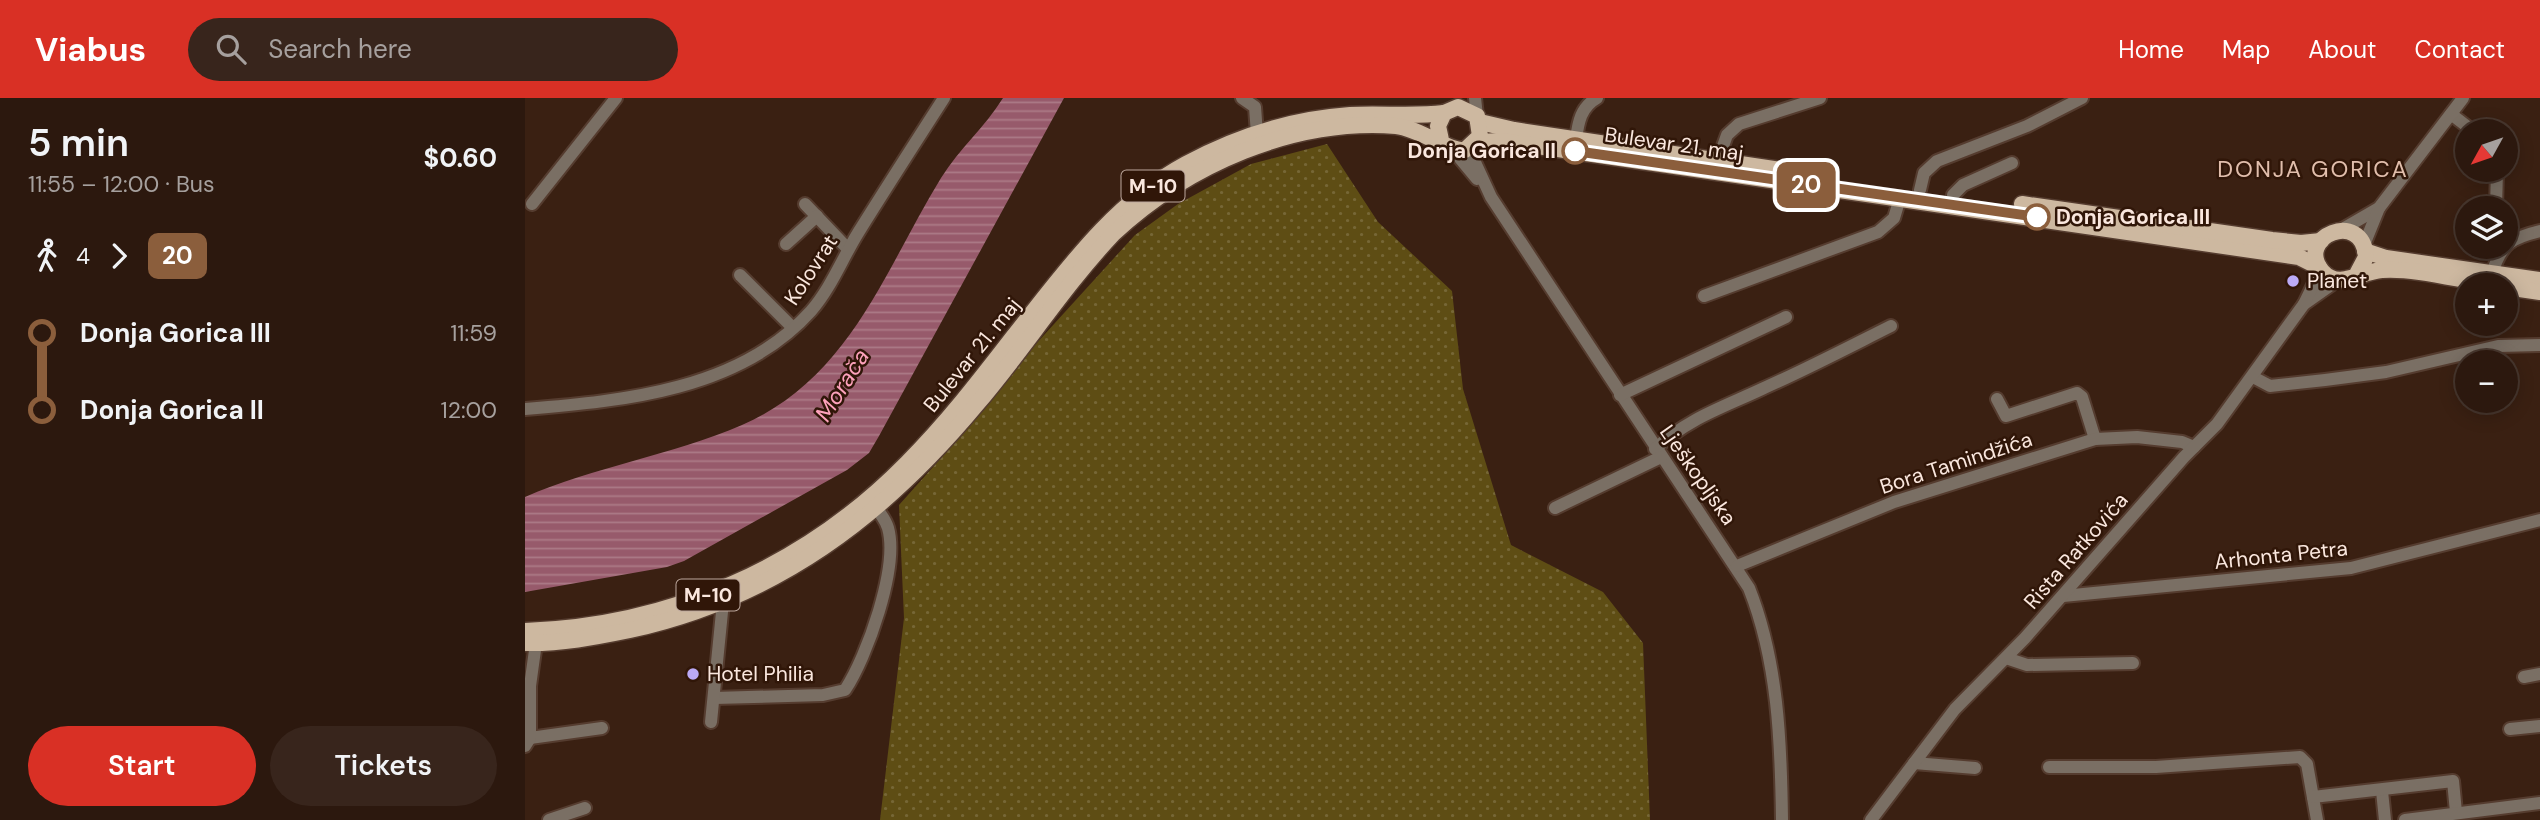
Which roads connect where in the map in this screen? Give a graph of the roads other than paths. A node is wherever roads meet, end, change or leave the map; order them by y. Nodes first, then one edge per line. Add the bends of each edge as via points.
1 (616, 98) edge
2 (944, 98) edge
3 (1242, 98) edge
4 (1475, 98) edge
5 (1597, 98) edge
6 (1817, 98) edge
7 (2082, 98) edge
8 (2463, 98) edge
9 (1450, 107) edge
10 (2451, 114) junction
11 (1479, 119) junction
12 (2457, 119) edge
13 (1257, 134) junction
14 (1576, 140) junction
15 (1446, 145) junction
16 (1474, 145) junction
17 (1718, 160) junction
18 (2012, 163) dead end
19 (1485, 187) junction
20 (1920, 190) junction
21 (1953, 195) junction
22 (1900, 198) junction
23 (532, 204) dead end
24 (805, 204) dead end
25 (2379, 208) junction
26 (817, 216) junction
27 (2341, 230) junction
28 (2540, 231) edge
29 (2321, 241) junction
30 (786, 244) dead end
31 (2364, 248) junction
32 (848, 249) junction
33 (2320, 268) junction
34 (2494, 273) edge
35 (2357, 274) junction
36 (740, 275) dead end
37 (2518, 277) edge
38 (2339, 280) junction
39 (2540, 280) edge
40 (2518, 289) edge
41 (2540, 292) edge
42 (1704, 296) dead end
43 (2304, 304) junction
44 (1786, 317) dead end
45 (1891, 326) dead end
46 (793, 328) junction
47 (2540, 345) edge
48 (2253, 377) junction
49 (1621, 394) junction
50 (1997, 399) dead end
51 (525, 409) edge
52 (2095, 439) junction
53 (2194, 447) junction
54 (1658, 453) junction
55 (872, 503) junction
56 (1555, 508) dead end
57 (2540, 520) edge
58 (1737, 566) junction
59 (2063, 596) junction
60 (722, 605) junction
61 (534, 639) edge
62 (2006, 658) junction
63 (2133, 663) dead end
64 (2540, 674) edge
65 (2524, 677) dead end
66 (715, 698) junction
67 (711, 722) dead end
68 (2540, 726) edge
69 (602, 728) dead end
70 (2510, 729) dead end
71 (527, 742) edge
72 (1914, 764) junction
73 (2049, 767) dead end
74 (1975, 768) dead end
75 (2382, 790) junction
76 (2313, 797) junction
77 (2540, 803) edge
78 (585, 808) dead end
79 (2456, 812) junction
80 (549, 820) edge
81 (1781, 820) edge
82 (1871, 820) edge
83 (2317, 820) edge
84 (2385, 820) edge
85 (2405, 820) edge

1 - 23 street
2 - 32 street, Kolovrat
3 - 13 street via 1255,107
4 - 11 street
5 - 14 street via 1579,119
6 - 17 street via 1739,124 1727,135
7 - 20 street via 1937,161 1924,173
8 - 10 street
9 - 11 main road, Bulevar 21. maj / M-10 via 1465,108
9 - 13 main road, Bulevar 21. maj / M-10 via 1326,117
9 - 15 main road via 1438,126
10 - 12 street
10 - 25 street
11 - 14 main road, Bulevar 21. maj / M-10
11 - 16 main road
13 - 55 main road, Bulevar 21. maj / M-10 via 1182,166 1115,216 941,428
14 - 17 main road, Bulevar 21. maj / M-10
15 - 16 main road, Bulevar 21. maj / M-10
15 - 19 street, Lješkopljska
15 - 55 main road, Bulevar 21. maj / M-10 via 1398,127 1315,132 1242,152 1164,193 1100,248 954,431
16 - 19 street, Lješkopljska
16 - 22 main road, Bulevar 21. maj / M-10 via 1501,141
17 - 20 main road, Bulevar 21. maj / M-10
18 - 21 street via 1962,185
19 - 49 street, Lješkopljska
20 - 21 main road, Bulevar 21. maj / M-10
21 - 29 main road, Bulevar 21. maj / M-10 via 2272,240
22 - 33 main road, Bulevar 21. maj / M-10 via 2299,257
22 - 42 street via 1894,218 1878,232
24 - 26 street
25 - 27 street
25 - 31 street
26 - 30 street
26 - 32 street
27 - 29 main road, Bulevar 21. maj / M-10
27 - 31 main road via 2352,233
28 - 34 street via 2510,239
29 - 33 main road via 2316,254
31 - 34 main road via 2382,257
31 - 35 main road via 2364,264
32 - 46 street, Kolovrat via 825,292
33 - 38 main road, Bulevar 21. maj / M-10
33 - 43 street, Rista Ratkovića
34 - 35 main road
35 - 38 main road
36 - 46 street
37 - 39 main road
38 - 43 street, Rista Ratkovića
40 - 41 main road
43 - 48 street, Rista Ratkovića
44 - 49 street
45 - 54 street via 1706,412 1674,431
46 - 51 street, Kolovrat via 750,359 712,376 615,400
47 - 48 street via 2498,346 2386,372 2325,380 2270,386
48 - 53 street, Rista Ratkovića
49 - 54 street, Lješkopljska
50 - 52 street via 2006,416 2077,393
52 - 53 street, Bora Tamindžića via 2137,437
52 - 58 street, Bora Tamindžića via 1894,502
53 - 59 street, Rista Ratkovića
54 - 56 street
54 - 58 street, Lješkopljska
55 - 60 main road, Bulevar 21. maj / M-10 via 829,545
55 - 61 main road, Bulevar 21. maj / M-10 via 808,545 715,592 629,618
55 - 66 street via 890,533 889,580 856,674 845,690 823,695
57 - 59 street, Arhonta Petra via 2351,568
58 - 81 street, Lješkopljska via 1759,612 1769,650 1781,767
59 - 62 street, Rista Ratkovića
60 - 61 main road, Bulevar 21. maj / M-10 via 656,624
60 - 66 street
61 - 71 street
62 - 63 street via 2027,665
62 - 72 street, Rista Ratkovića via 1955,709
64 - 65 street
66 - 67 street
68 - 70 street
69 - 71 street
72 - 74 street
72 - 82 street, Rista Ratkovića
73 - 76 street via 2156,767 2296,756 2307,764
75 - 76 street
75 - 79 street via 2453,781
75 - 84 street
76 - 83 street
77 - 79 street
78 - 80 street
79 - 85 street

